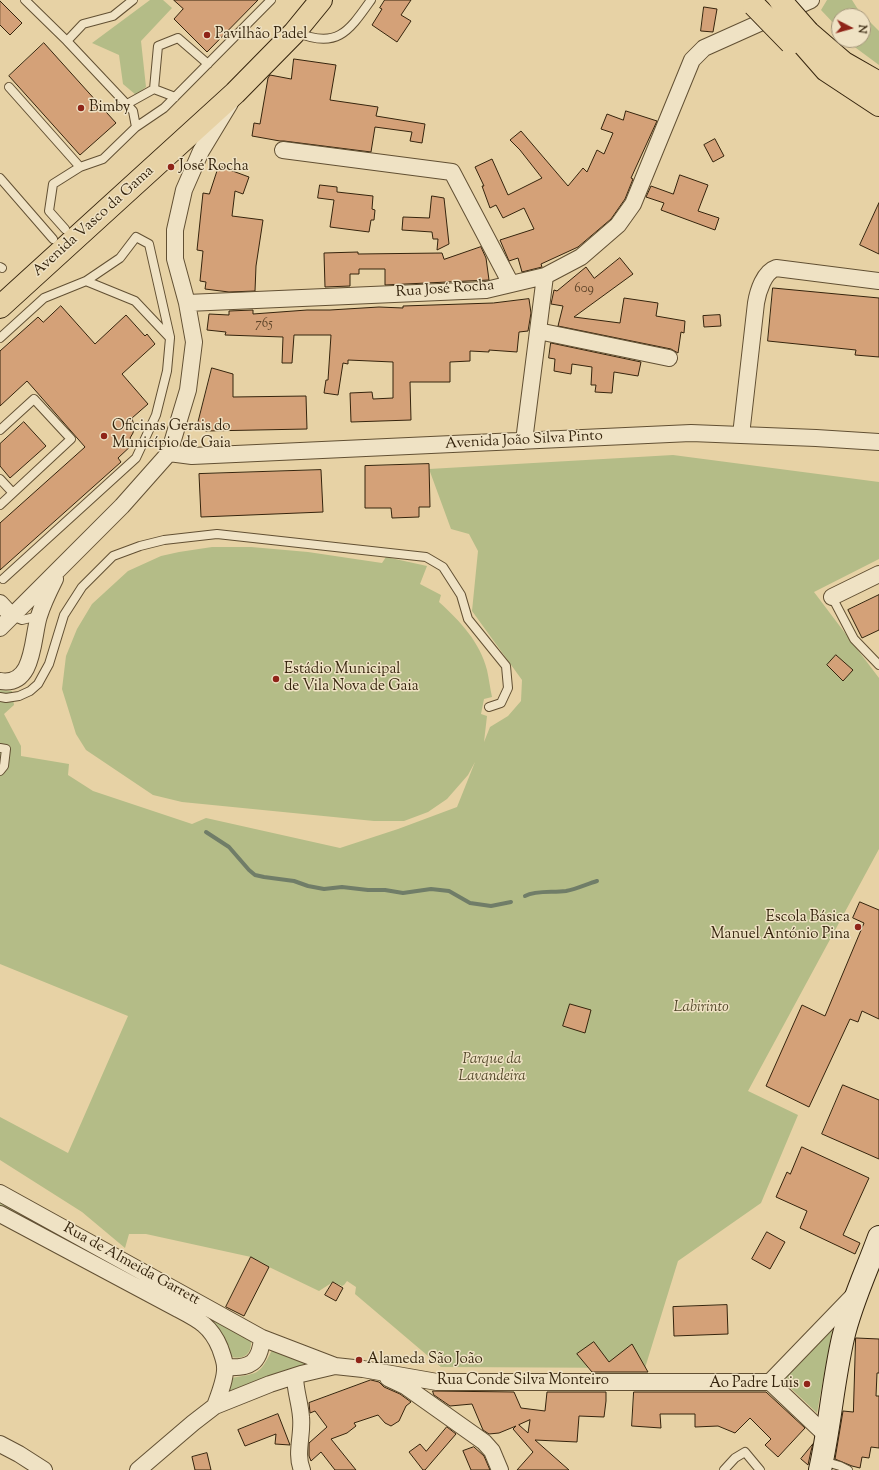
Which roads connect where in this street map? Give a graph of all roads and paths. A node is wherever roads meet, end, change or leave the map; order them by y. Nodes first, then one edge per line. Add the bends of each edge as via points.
1 (25, 0) edge
2 (132, 0) edge
3 (271, 0) edge
4 (302, 0) edge
5 (321, 0) edge
6 (371, 0) edge
7 (780, 0) edge
8 (793, 0) edge
9 (811, 0) edge
10 (756, 2) edge
11 (295, 32) junction
12 (804, 35) junction
13 (67, 41) junction
14 (208, 64) junction
15 (879, 78) edge
16 (879, 83) edge
17 (9, 87) dead end
18 (154, 89) junction
19 (235, 93) junction
20 (175, 97) junction
21 (127, 104) junction
22 (879, 105) edge
23 (136, 127) junction
24 (283, 150) dead end
25 (80, 167) junction
26 (0, 178) edge
27 (59, 234) junction
28 (0, 274) edge
29 (545, 276) junction
30 (86, 281) junction
31 (879, 281) edge
32 (511, 284) junction
33 (187, 303) junction
34 (0, 306) edge
35 (538, 331) junction
36 (0, 338) edge
37 (170, 338) junction
38 (669, 358) dead end
39 (0, 430) edge
40 (741, 435) junction
41 (524, 441) junction
42 (879, 442) edge
43 (169, 453) junction
44 (0, 479) edge
45 (13, 492) junction
46 (0, 505) edge
47 (60, 568) junction
48 (879, 574) edge
49 (3, 579) dead end
50 (832, 597) joint
51 (0, 603) edge
52 (39, 616) junction
53 (17, 618) junction
54 (0, 628) edge
55 (879, 665) edge
56 (0, 681) edge
57 (0, 697) edge
58 (489, 708) dead end
59 (0, 748) edge
60 (0, 771) edge
61 (0, 1193) edge
62 (0, 1214) edge
63 (879, 1237) edge
64 (858, 1291) junction
65 (262, 1338) junction
66 (335, 1366) junction
67 (225, 1367) junction
68 (376, 1371) junction
69 (295, 1376) junction
70 (770, 1382) junction
71 (215, 1406) junction
72 (827, 1436) junction
73 (0, 1444) edge
74 (821, 1466) edge
75 (44, 1470) edge
76 (138, 1470) edge
77 (302, 1470) edge
78 (500, 1470) edge
79 (724, 1470) edge
80 (760, 1470) edge
81 (848, 1470) edge

1 - 13 lane
2 - 13 lane via 113,16 83,24
3 - 14 lane
4 - 27 main road, Avenida Vasco da Gama via 293,13 218,89
5 - 11 main road, Avenida Vasco da Gama
6 - 11 lane via 352,27 342,34 326,39 308,38
7 - 12 main road, bridge
8 - 12 main road
9 - 29 street, Rua José Rocha via 704,48 692,60 633,204 618,225 581,257
10 - 12 main road
11 - 19 main road, Avenida Vasco da Gama
12 - 15 main road via 845,54
12 - 16 main road via 844,63
12 - 22 main road via 826,70
13 - 21 lane
14 - 18 lane via 178,38 158,46
14 - 20 lane
17 - 25 lane
18 - 20 lane
18 - 21 lane
19 - 33 street via 201,151 184,190 175,230 175,259
19 - 34 main road, Avenida Vasco da Gama
20 - 23 lane via 164,108
21 - 23 lane via 133,111
23 - 25 lane via 103,159
24 - 32 street via 452,172
25 - 27 lane via 53,184 48,211
26 - 27 lane
27 - 28 main road, Avenida Vasco da Gama
29 - 32 street, Rua José Rocha
29 - 35 street
30 - 36 lane via 44,298
30 - 37 lane via 135,301
30 - 37 lane via 120,258 136,237 149,244
31 - 40 street via 776,268 769,272 758,293 756,303
32 - 33 street, Rua José Rocha via 486,290
33 - 43 street via 194,342 188,390
35 - 38 street
35 - 41 street
37 - 49 lane via 167,371 156,415 136,458
39 - 45 lane via 34,399 71,439
40 - 41 street, Avenida João Silva Pinto via 692,433
40 - 42 street, Avenida João Silva Pinto
41 - 43 street, Avenida João Silva Pinto via 192,456
43 - 47 street via 122,506
44 - 45 lane
45 - 46 lane
47 - 52 street
47 - 53 street
48 - 50 street
50 - 55 lane via 854,639
51 - 53 street
52 - 53 lane
52 - 56 street via 26,670 20,677 11,681
53 - 54 street
57 - 58 lane via 19,696 38,684 49,664 64,615 82,587 113,556 164,540 217,534 426,557 443,567 461,595 468,619 506,666 508,688 501,703
59 - 60 lane via 6,749 4,766
61 - 65 street, Rua de Almeida Garrett
62 - 67 street, Rua de Almeida Garrett via 197,1319 215,1336
63 - 64 main road
64 - 70 street
64 - 72 main road via 843,1339
65 - 66 street, Rua de Almeida Garrett
65 - 67 street via 259,1355 250,1365 242,1368
66 - 68 street, Rua Conde Silva Monteiro
66 - 69 street, Rua Conde Silva Monteiro
67 - 71 street, Rua de Almeida Garrett
68 - 70 street, Rua Conde Silva Monteiro via 437,1382
68 - 78 street via 404,1386 484,1442 492,1451
69 - 71 street, Rua Conde Silva Monteiro
69 - 77 street via 301,1417 299,1463
70 - 72 street
71 - 76 street, Rua Conde Silva Monteiro
72 - 74 main road
73 - 75 street
74 - 81 lane via 840,1466
79 - 80 lane via 745,1452

